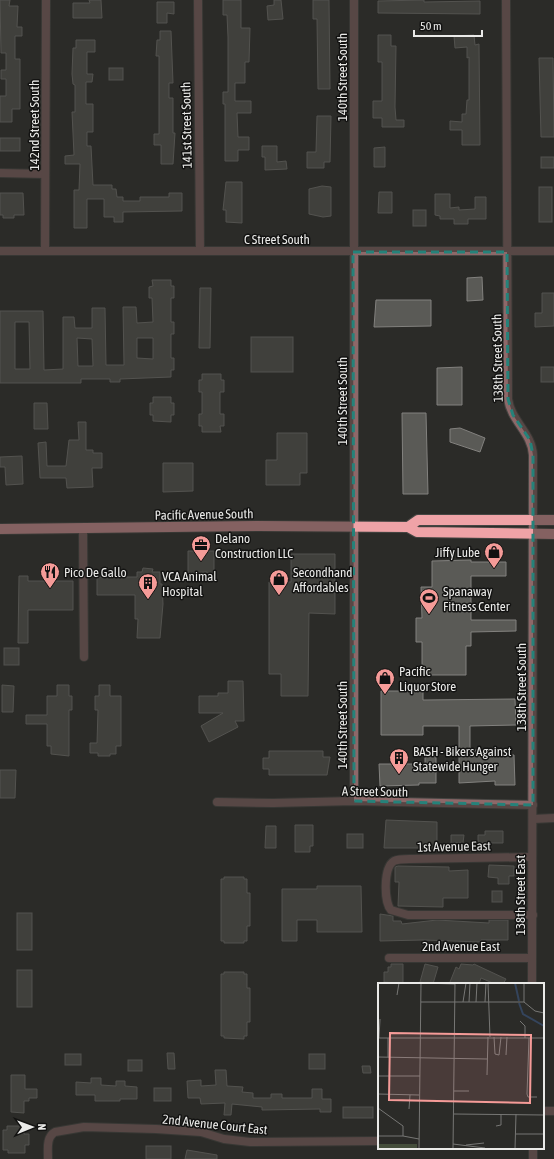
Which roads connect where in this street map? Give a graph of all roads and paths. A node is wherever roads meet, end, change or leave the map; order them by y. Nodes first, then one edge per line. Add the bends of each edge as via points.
1 (46, 0) edge
2 (198, 0) edge
3 (354, 0) edge
4 (506, 0) edge
5 (0, 174) edge
6 (45, 174) junction
7 (0, 251) edge
8 (45, 251) junction
9 (200, 251) junction
10 (554, 251) edge
11 (353, 252) junction
12 (507, 252) junction
13 (532, 520) junction
14 (554, 520) edge
15 (354, 527) junction
16 (408, 527) junction
17 (0, 529) edge
18 (83, 529) junction
19 (533, 534) junction
20 (554, 534) edge
21 (84, 657) dead end
22 (354, 801) junction
23 (217, 802) dead end
24 (533, 805) junction
25 (554, 818) edge
26 (533, 819) junction
27 (532, 857) junction
28 (533, 916) junction
29 (389, 958) dead end
30 (532, 958) junction
31 (532, 983) edge
32 (378, 1141) edge
33 (48, 1159) edge

1 - 6 street, 142nd Street South
2 - 9 street, 141st Street South
3 - 11 street, 140th Street South
4 - 12 street, 138th Street South
5 - 6 street
6 - 8 street, 142nd Street South
7 - 8 street, C Street South
8 - 9 street, C Street South
9 - 11 street, C Street South
10 - 12 street, C Street South
11 - 12 street, C Street South
11 - 15 street, 140th Street South
12 - 13 street, 138th Street South via 508,399 513,414 532,444
13 - 14 main road, Pacific Avenue South
13 - 16 main road, Pacific Avenue South via 418,520
13 - 19 street, 138th Street South
15 - 16 main road, Pacific Avenue South
15 - 18 main road, Pacific Avenue South
15 - 22 street, 140th Street South
16 - 19 main road, Pacific Avenue South via 417,532
17 - 18 main road, Pacific Avenue South
18 - 21 street
19 - 20 main road, Pacific Avenue South
19 - 24 street, 138th Street South
22 - 23 street, A Street South
22 - 24 street, A Street South
24 - 26 street, 138th Street East
25 - 26 street
26 - 27 street, 138th Street East
27 - 28 street, 138th Street East
27 - 28 street, 1st Avenue East via 403,859 392,862 386,876 387,903 391,910 399,914
28 - 30 street, 138th Street East
29 - 30 street, 2nd Avenue East
30 - 31 street, 138th Street East
32 - 33 street, 2nd Avenue Court East via 266,1142 224,1139 188,1131 72,1129 51,1134

